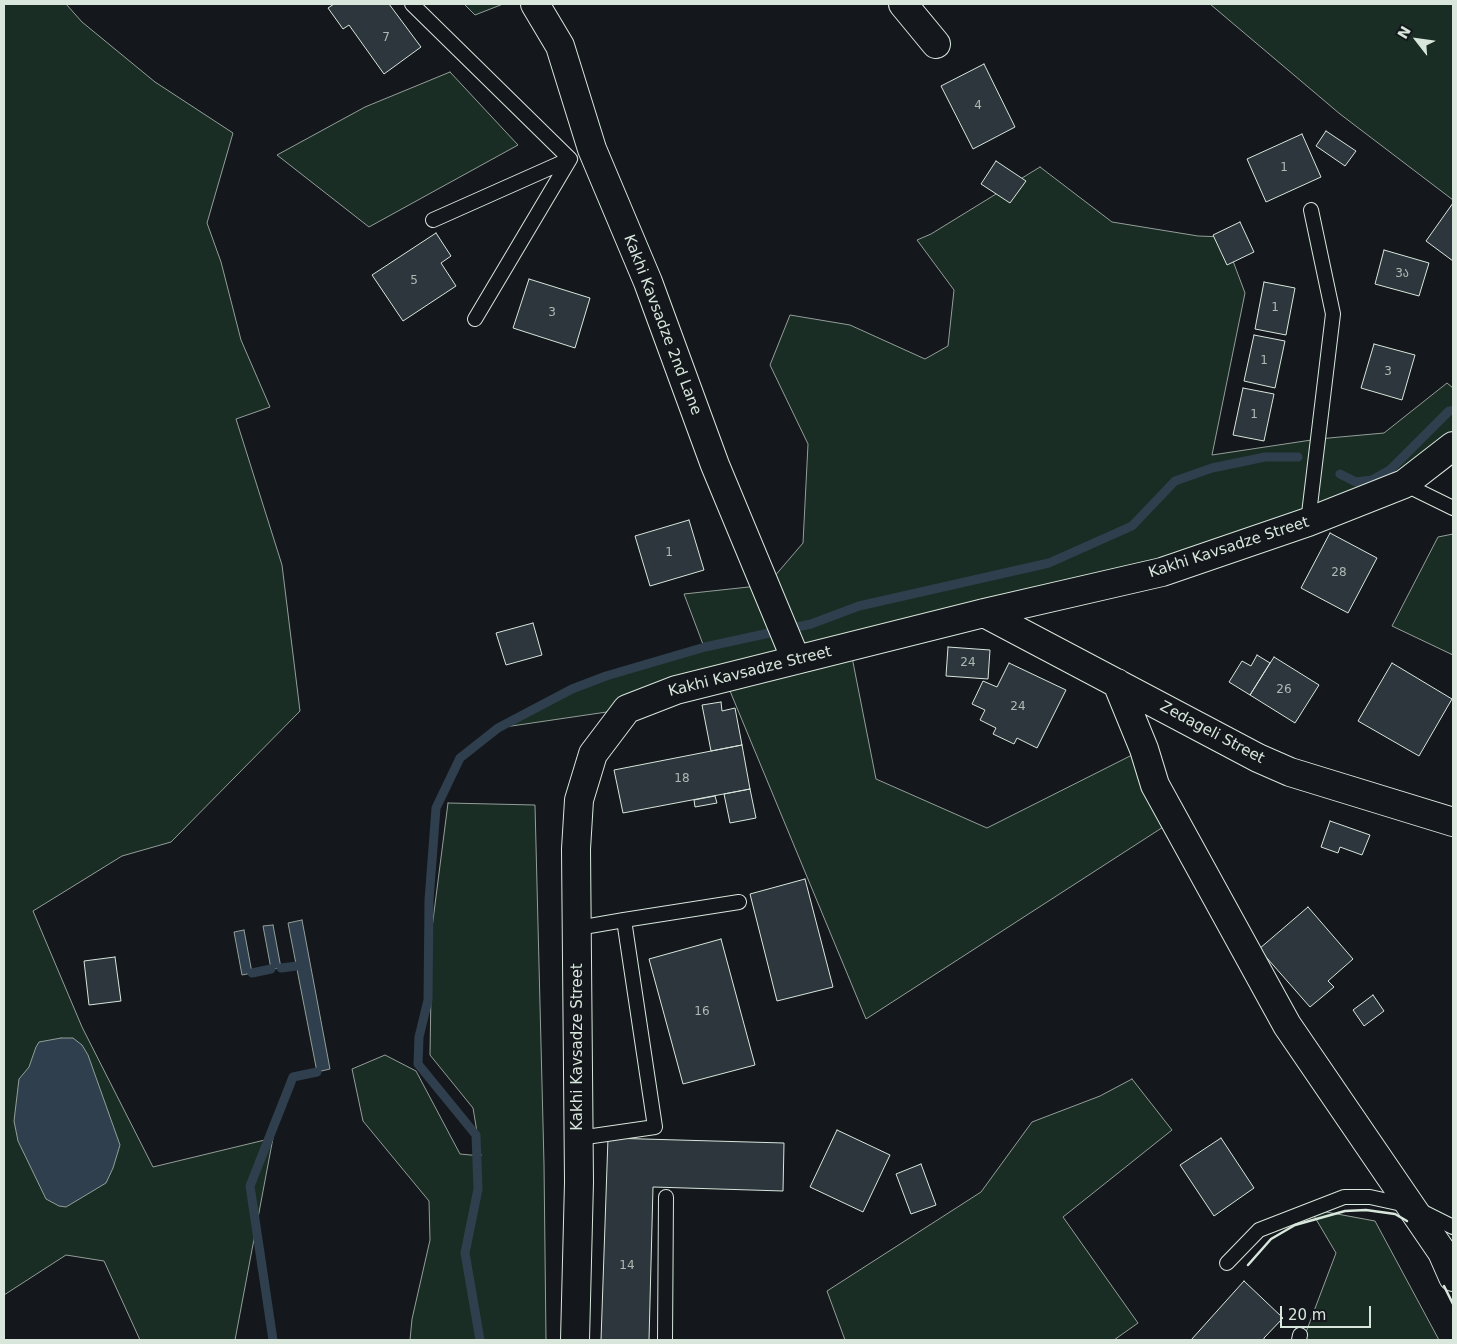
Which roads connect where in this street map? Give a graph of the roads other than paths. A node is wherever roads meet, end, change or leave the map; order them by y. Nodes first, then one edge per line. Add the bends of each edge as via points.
1 (412, 4) edge
2 (534, 4) edge
3 (903, 4) edge
4 (936, 44) dead end
5 (581, 154) junction
6 (1311, 210) dead end
7 (433, 220) dead end
8 (475, 319) dead end
9 (1453, 446) edge
10 (1404, 484) junction
11 (1453, 508) edge
12 (1308, 522) junction
13 (984, 613) junction
14 (794, 653) junction
15 (1117, 683) junction
16 (1453, 822) edge
17 (739, 902) dead end
18 (624, 920) junction
19 (578, 928) junction
20 (578, 1138) junction
21 (666, 1197) dead end
22 (1411, 1206) junction
23 (1453, 1227) edge
24 (1227, 1264) dead end
25 (1453, 1277) edge
26 (575, 1340) edge
27 (665, 1340) edge

1 - 5 lane
2 - 5 street, Kakhi Kavsadze 2nd Lane via 560,46
3 - 4 street
5 - 7 lane
5 - 8 lane
5 - 14 street, Kakhi Kavsadze 2nd Lane via 648,282 715,465
6 - 12 lane via 1333,314
9 - 10 street, Kakhi Kavsadze Street
10 - 11 lane
10 - 12 street, Kakhi Kavsadze Street
12 - 13 street, Kakhi Kavsadze Street via 1162,572
13 - 14 street, Kakhi Kavsadze Street
13 - 15 street, Zedageli Street
14 - 19 street, Kakhi Kavsadze Street via 627,709 593,754 579,800 576,849
15 - 16 street, Zedageli Street via 1290,772
15 - 22 street via 1155,785 1287,1024
17 - 18 lane
18 - 19 lane
18 - 20 lane via 655,1127
19 - 20 street, Kakhi Kavsadze Street
20 - 26 street, Kakhi Kavsadze Street
21 - 27 lane
22 - 23 lane
22 - 24 lane via 1370,1197 1344,1197 1259,1230
22 - 25 street via 1442,1252

